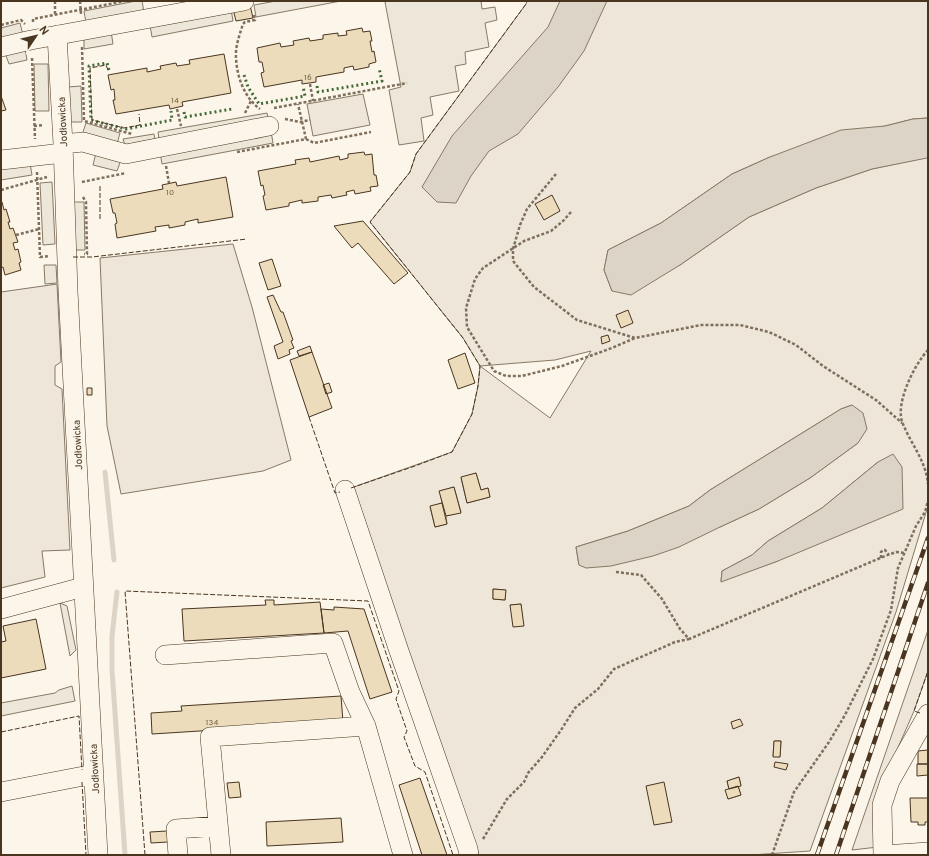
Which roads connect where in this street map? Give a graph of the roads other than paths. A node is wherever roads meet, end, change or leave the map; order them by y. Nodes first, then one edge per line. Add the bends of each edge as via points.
1 (249, 7) edge
2 (57, 36) junction
3 (1, 47) edge
4 (274, 118) road end
5 (63, 148) junction
6 (1, 160) edge
7 (345, 490) dead end
8 (83, 587) junction
9 (1, 609) edge
10 (165, 655) dead end
11 (928, 714) edge
12 (366, 726) junction
13 (94, 774) junction
14 (1, 792) edge
15 (218, 826) junction
16 (468, 852) edge
17 (928, 852) edge
18 (98, 855) edge
19 (178, 855) edge
20 (220, 855) edge
21 (403, 855) edge
22 (883, 855) edge

1 - 2 street
2 - 3 street
2 - 5 street, Jodłowicka
4 - 5 street via 126,154 83,142
5 - 6 street
5 - 8 street, Jodłowicka
7 - 16 street
8 - 9 street
8 - 13 street, Jodłowicka
10 - 12 street via 333,644 350,692
11 - 22 street via 890,782 882,805
12 - 15 street via 210,737
12 - 21 street
13 - 14 street
13 - 18 street, Jodłowicka
15 - 19 street via 176,829
15 - 20 street
17 - 22 street

